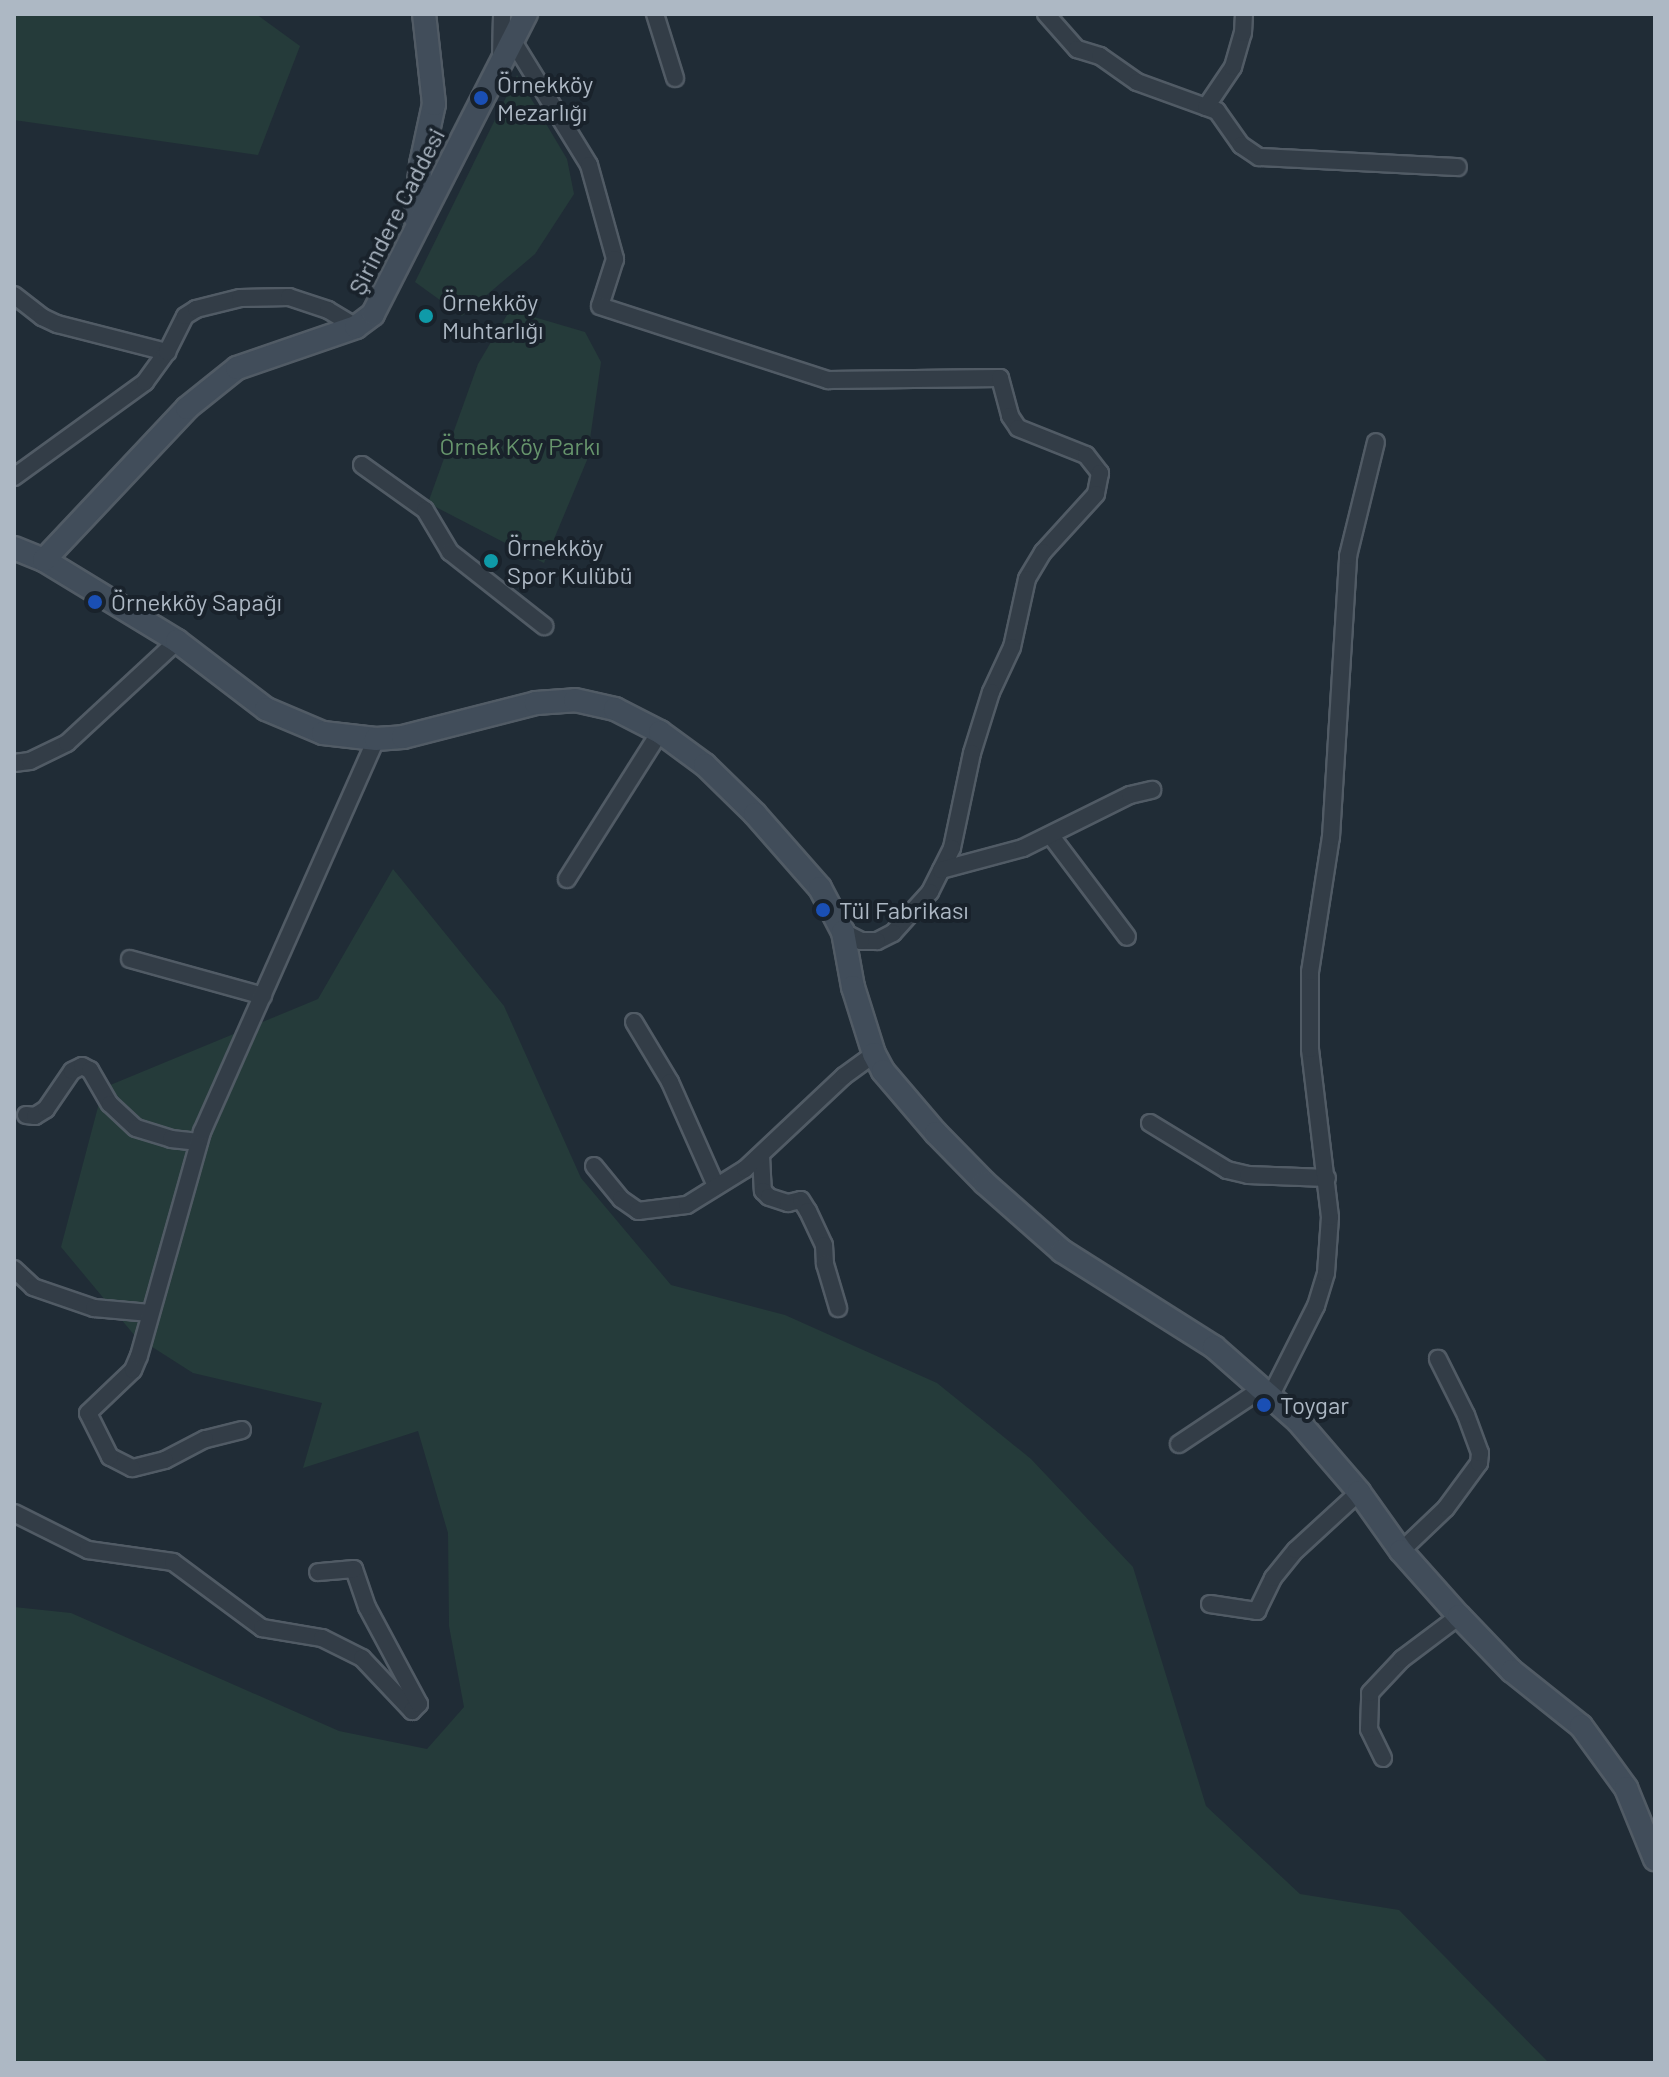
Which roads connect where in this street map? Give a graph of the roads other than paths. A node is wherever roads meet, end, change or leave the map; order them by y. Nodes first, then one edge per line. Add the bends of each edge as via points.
1 (424, 14) edge
2 (502, 14) edge
3 (526, 14) edge
4 (655, 14) edge
5 (1046, 14) edge
6 (1244, 14) edge
7 (514, 43) junction
8 (500, 69) junction
9 (675, 78) dead end
10 (1206, 107) junction
11 (1458, 167) dead end
12 (414, 230) junction
13 (14, 295) edge
14 (356, 327) junction
15 (167, 352) junction
16 (1376, 442) dead end
17 (362, 465) dead end
18 (14, 477) edge
19 (14, 548) edge
20 (44, 560) junction
21 (544, 626) dead end
22 (177, 641) junction
23 (660, 732) junction
24 (376, 739) junction
25 (14, 763) edge
26 (1152, 790) dead end
27 (1051, 836) junction
28 (941, 870) junction
29 (567, 879) dead end
30 (843, 932) junction
31 (1127, 937) dead end
32 (130, 959) dead end
33 (263, 996) junction
34 (634, 1022) dead end
35 (874, 1054) junction
36 (26, 1115) dead end
37 (1150, 1123) dead end
38 (199, 1142) junction
39 (761, 1156) junction
40 (594, 1166) dead end
41 (1327, 1178) junction
42 (716, 1186) junction
43 (14, 1269) edge
44 (838, 1308) dead end
45 (150, 1313) junction
46 (1438, 1359) dead end
47 (1267, 1392) junction
48 (242, 1430) dead end
49 (1179, 1444) dead end
50 (1359, 1492) junction
51 (14, 1513) edge
52 (1401, 1551) junction
53 (318, 1572) dead end
54 (1210, 1604) dead end
55 (1459, 1616) junction
56 (1383, 1758) dead end
57 (1655, 1859) edge

1 - 12 main road via 434,104
2 - 8 street
3 - 7 main road, Şirindere Caddesi
4 - 9 street
5 - 10 street via 1077,49 1100,56 1137,82
6 - 10 street via 1233,67
7 - 8 main road, Şirindere Caddesi
7 - 28 street via 589,165 615,259 600,306 828,380 1000,378 1018,428 1086,455 1100,473 1096,494 1043,552 1027,579 1012,647 991,692 952,848
8 - 12 main road, Şirindere Caddesi
10 - 11 street via 1217,111 1241,145 1259,157
12 - 14 main road, Şirindere Caddesi via 373,314
13 - 15 street via 57,324
14 - 15 street via 328,310 289,297 240,298 185,316
14 - 20 main road, Şirindere Caddesi via 237,368 187,408
15 - 18 street via 145,382
16 - 41 street via 1348,556 1331,837 1310,972 1310,1049
17 - 21 street via 425,510 450,552
19 - 20 main road
20 - 22 main road
22 - 24 main road via 282,718 323,733
22 - 25 street via 67,743
23 - 24 main road via 603,705 556,700
23 - 29 street
23 - 30 main road via 705,765 755,814 820,888
24 - 33 street
26 - 27 street via 1130,795
27 - 28 street
27 - 31 street
28 - 30 street via 930,892 893,933 861,941
30 - 35 main road
32 - 33 street
33 - 38 street
34 - 42 street via 670,1082
35 - 39 street
35 - 47 main road via 936,1133 1062,1251 1214,1347
36 - 38 street via 46,1109 72,1071 82,1066 136,1128
37 - 41 street via 1227,1170
38 - 45 street
39 - 42 street
39 - 44 street via 763,1191 778,1202 801,1200 808,1211 824,1245
40 - 42 street via 638,1211 687,1205
41 - 47 street via 1326,1273 1316,1306
43 - 45 street via 33,1287 94,1308
45 - 48 street via 133,1370 88,1413 110,1457 132,1468 150,1465 205,1439
46 - 52 street via 1476,1439 1479,1463 1446,1508
47 - 49 street
47 - 50 main road
50 - 52 main road
50 - 54 street via 1296,1550 1273,1578 1257,1611
51 - 53 street via 88,1550 173,1562 262,1628 322,1638 362,1658 412,1711 419,1704 367,1607 354,1569
52 - 55 main road
55 - 56 street via 1402,1659 1370,1693 1369,1729
55 - 57 main road via 1512,1671 1581,1726 1626,1788

